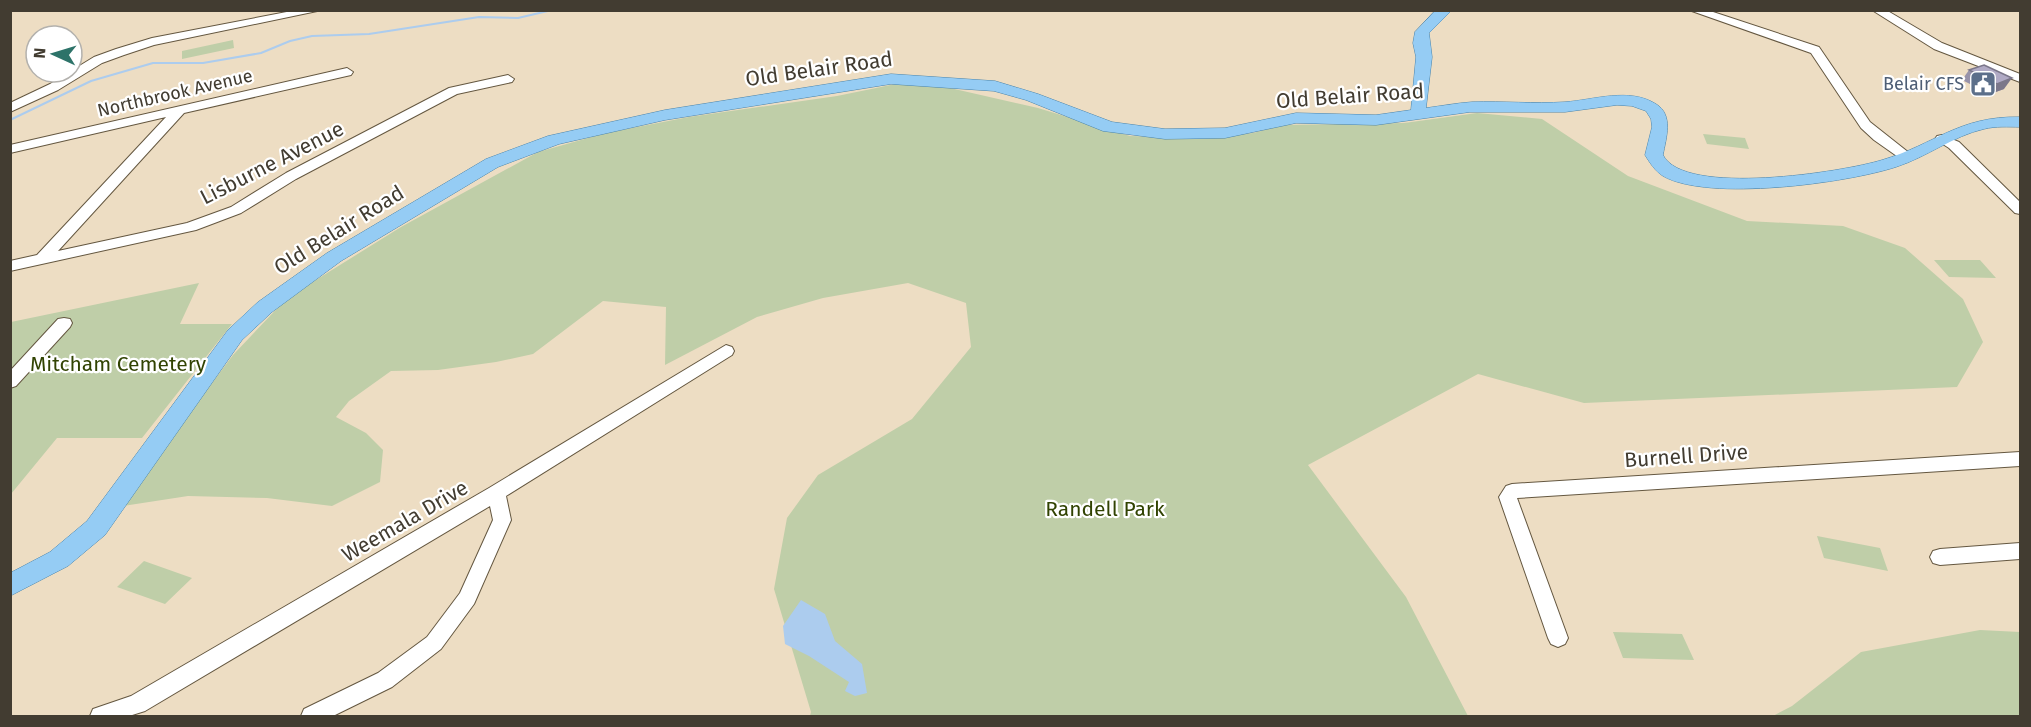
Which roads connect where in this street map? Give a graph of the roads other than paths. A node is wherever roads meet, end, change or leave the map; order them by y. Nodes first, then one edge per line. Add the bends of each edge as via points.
1 (317, 10) edge
2 (1445, 10) edge
3 (1694, 10) edge
4 (1877, 10) edge
5 (347, 72) dead end
6 (2020, 78) edge
7 (508, 79) dead end
8 (10, 108) edge
9 (179, 111) junction
10 (1422, 115) junction
11 (2020, 122) edge
12 (1942, 139) junction
13 (10, 149) edge
14 (1906, 156) junction
15 (2020, 210) edge
16 (41, 260) junction
17 (10, 266) edge
18 (64, 323) dead end
19 (726, 351) dead end
20 (10, 382) edge
21 (2020, 459) edge
22 (496, 493) junction
23 (2020, 550) edge
24 (1940, 557) dead end
25 (10, 586) edge
26 (1558, 638) dead end
27 (101, 717) edge
28 (312, 717) edge

1 - 8 street via 152,42 120,52
2 - 10 main road via 1422,32 1424,57 1418,108
3 - 14 street via 1815,50 1868,126
4 - 6 street via 1938,46
5 - 9 street, Northbrook Avenue
7 - 16 street, Lisburne Avenue via 453,91 236,210 191,227
9 - 13 street, Northbrook Avenue
9 - 16 street
10 - 14 main road, Old Belair Road via 1470,107 1565,107 1635,101 1652,108 1659,119 1654,155 1663,168 1691,180 1723,183 1855,172
10 - 25 main road, Old Belair Road via 1376,120 1296,118 1225,133 1165,134 1109,127 995,86 891,79 665,114 531,146 492,163 372,234 265,307 235,335 96,528 59,559
11 - 12 main road, Old Belair Road via 1977,124
12 - 14 main road, Old Belair Road
12 - 15 street via 1954,145
16 - 17 street, Lisburne Avenue
18 - 20 street
19 - 22 street, Weemala Drive
21 - 26 street, Burnell Drive via 1512,491 1509,503
22 - 27 street, Weemala Drive via 137,704
22 - 28 street via 502,520 467,598 434,643 385,680
23 - 24 street

